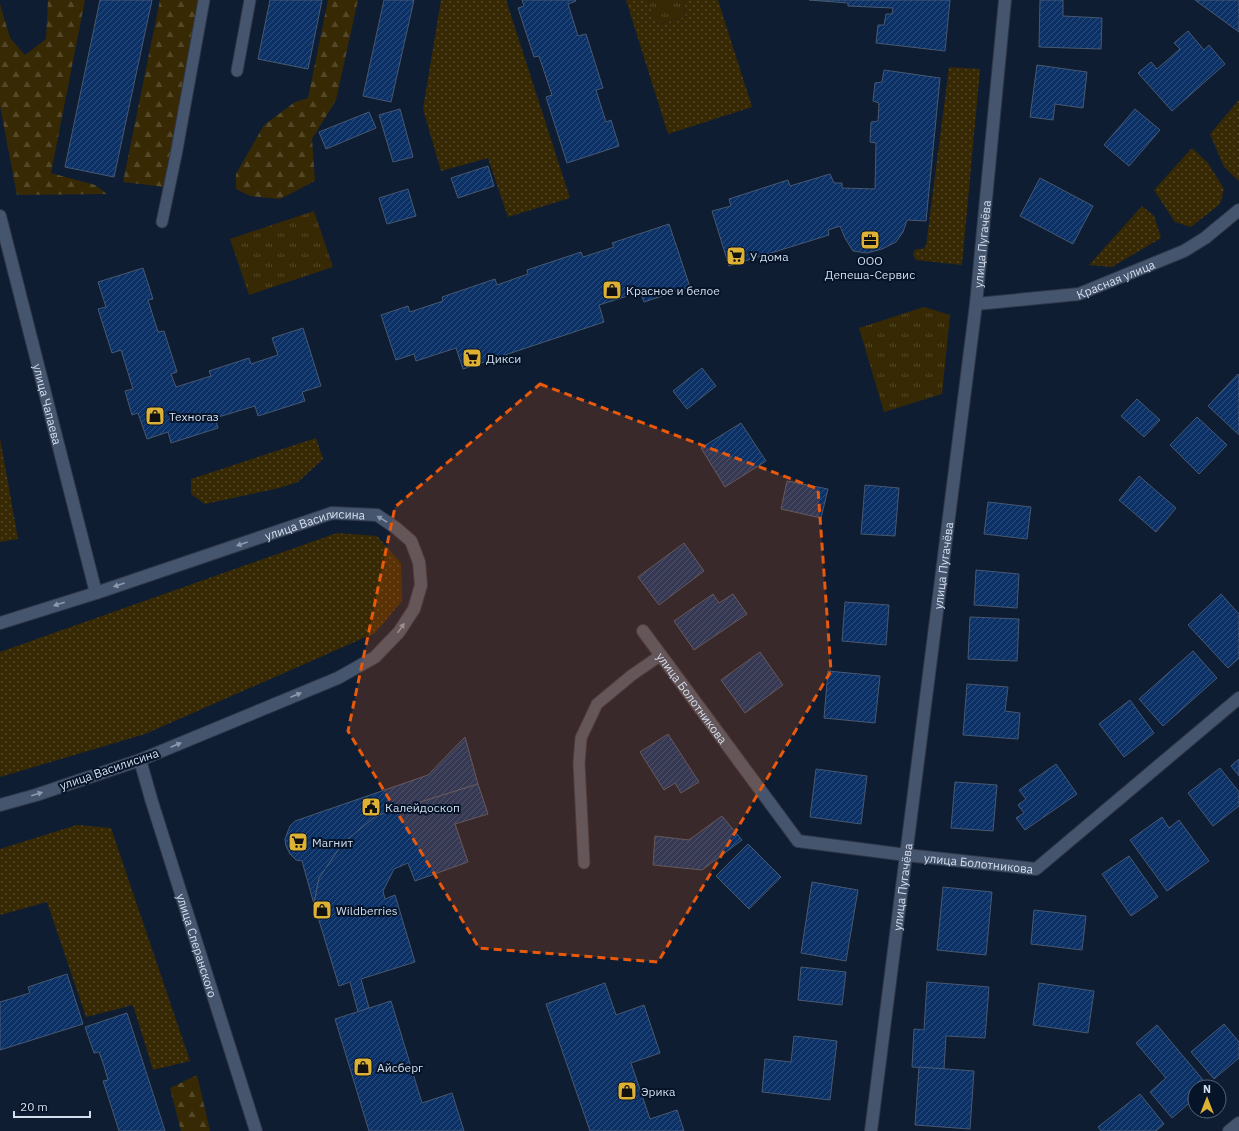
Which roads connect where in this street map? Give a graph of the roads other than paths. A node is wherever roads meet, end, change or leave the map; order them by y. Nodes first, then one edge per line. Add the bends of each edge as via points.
1 (204, 0) edge
2 (250, 0) edge
3 (1005, 0) edge
4 (237, 71) dead end
5 (1239, 210) edge
6 (0, 216) edge
7 (162, 222) dead end
8 (2, 233) edge
9 (976, 304) junction
10 (96, 593) junction
11 (0, 622) edge
12 (643, 631) dead end
13 (661, 655) junction
14 (1239, 698) edge
15 (140, 760) junction
16 (0, 805) edge
17 (906, 855) junction
18 (584, 863) dead end
19 (1239, 1123) edge
20 (256, 1131) edge
21 (871, 1131) edge
22 (1229, 1131) edge

1 - 7 lane
2 - 4 lane
3 - 9 street, улица Пугачёва
5 - 9 street, Красная улица via 1205,238 1184,251 1079,294
6 - 8 street, улица Чапаева
8 - 10 street, улица Чапаева
9 - 17 street, улица Пугачёва
10 -> 11 street, улица Василисина
15 -> 10 street, улица Василисина via 338,678 375,656 399,632 414,609 421,585 419,562 411,541 377,516 332,513
12 - 13 street, улица Болотникова
13 - 17 street, улица Болотникова via 798,841
13 - 18 lane via 597,704 581,738 579,763
14 - 17 street, улица Болотникова via 1036,869
16 -> 15 street, улица Василисина
15 - 20 street, улица Сперанского
17 - 21 street, улица Пугачёва
19 - 22 street

